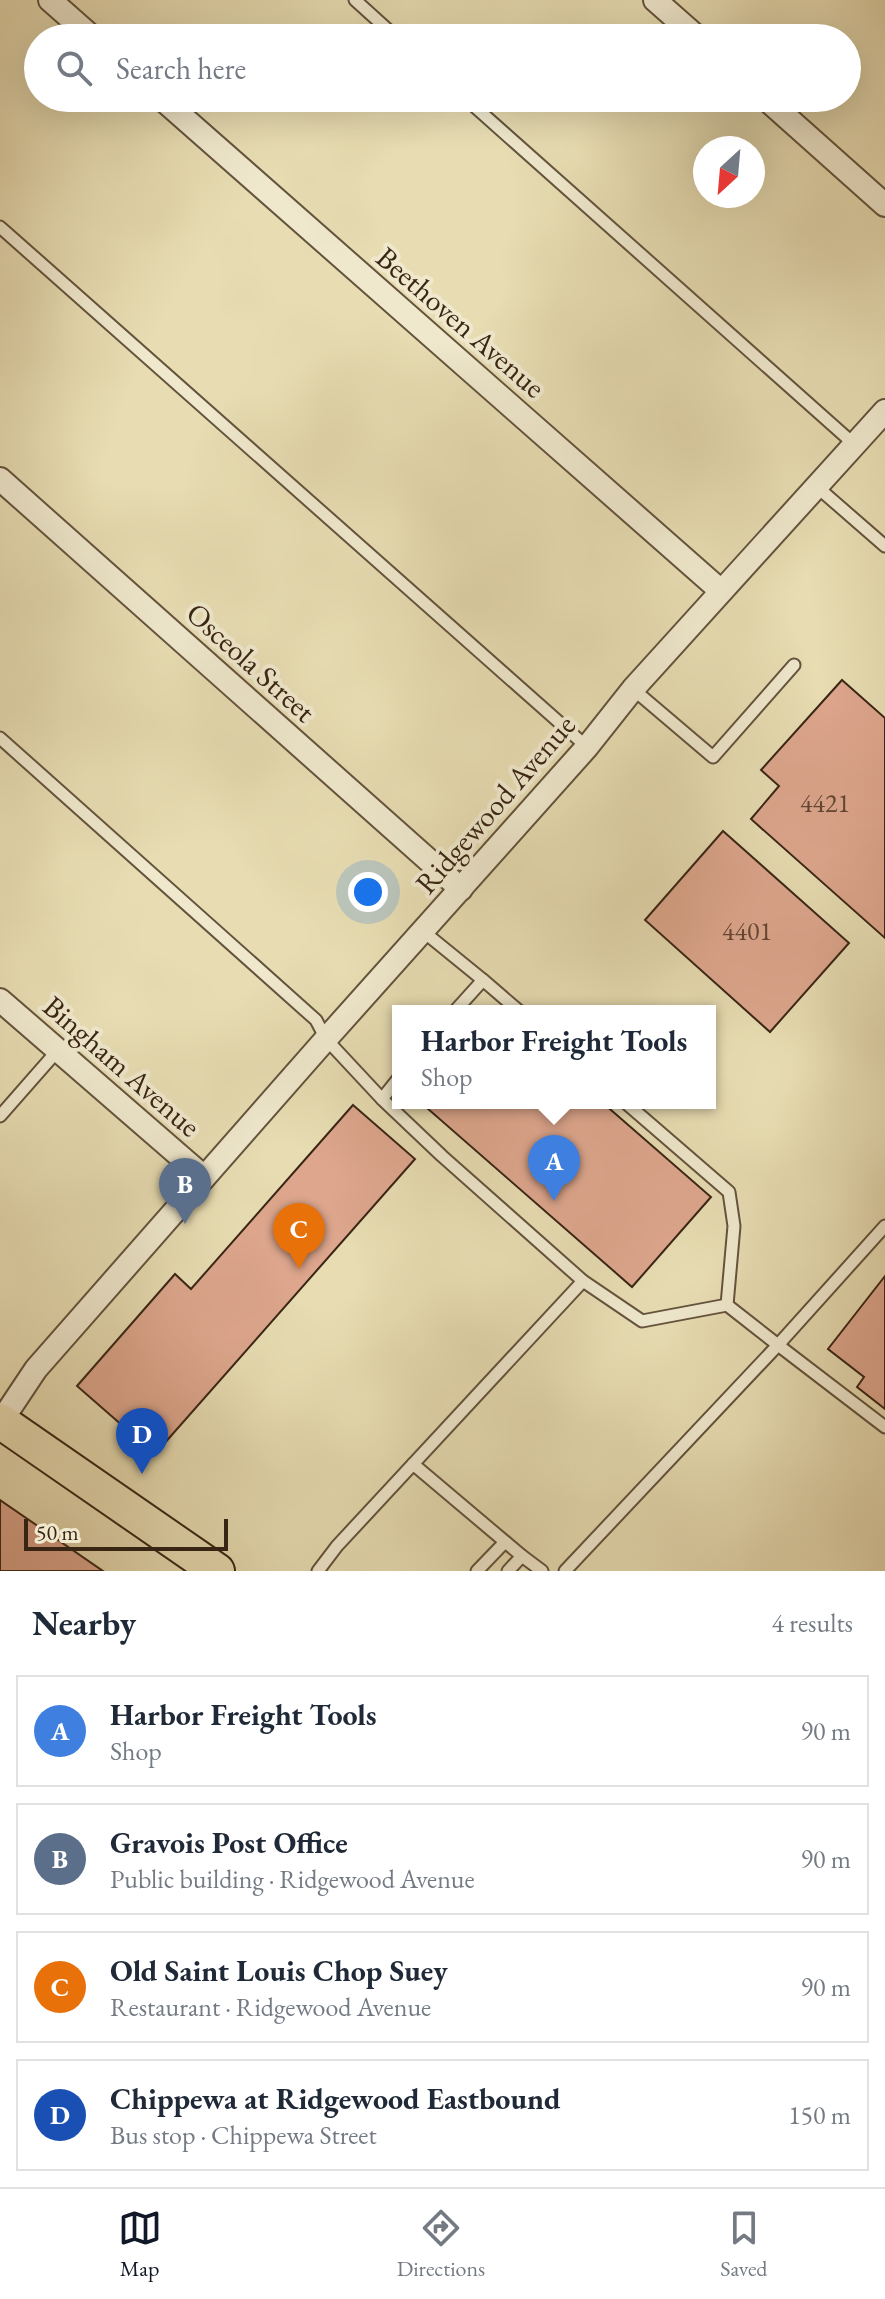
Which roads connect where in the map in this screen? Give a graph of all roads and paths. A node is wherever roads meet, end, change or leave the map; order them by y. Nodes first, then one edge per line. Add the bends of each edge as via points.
1 (50, 0) edge
2 (355, 0) edge
3 (655, 0) edge
4 (77, 24) edge
5 (382, 24) edge
6 (682, 24) edge
7 (177, 112) edge
8 (481, 112) edge
9 (781, 112) edge
10 (885, 205) edge
11 (0, 227) edge
12 (885, 411) edge
13 (855, 445) junction
14 (0, 479) edge
15 (816, 486) junction
16 (885, 546) edge
17 (721, 591) junction
18 (794, 665) dead end
19 (633, 689) junction
20 (0, 738) edge
21 (587, 747) junction
22 (461, 889) junction
23 (424, 932) junction
24 (483, 980) junction
25 (0, 1000) edge
26 (460, 1005) edge
27 (512, 1005) edge
28 (326, 1039) junction
29 (58, 1050) junction
30 (392, 1086) edge
31 (382, 1099) junction
32 (392, 1108) edge
33 (393, 1109) edge
34 (633, 1109) edge
35 (0, 1116) edge
36 (204, 1177) junction
37 (885, 1226) edge
38 (583, 1281) junction
39 (727, 1305) junction
40 (778, 1345) junction
41 (0, 1422) edge
42 (885, 1427) edge
43 (413, 1464) junction
44 (505, 1542) junction
45 (522, 1556) junction
46 (217, 1571) edge
47 (318, 1571) edge
48 (477, 1571) edge
49 (508, 1571) edge
50 (542, 1571) edge
51 (565, 1571) edge

1 - 4 street
2 - 5 lane
3 - 6 street
7 - 17 street, Beethoven Avenue
8 - 13 lane
9 - 10 street
11 - 21 lane
12 - 13 street, Ridgewood Avenue
13 - 15 street, Ridgewood Avenue
14 - 22 street, Osceola Street
15 - 16 lane
15 - 17 street, Ridgewood Avenue
17 - 19 street, Ridgewood Avenue
18 - 19 lane via 713,757
19 - 21 street, Ridgewood Avenue
20 - 28 lane via 316,1020
21 - 22 street, Ridgewood Avenue
22 - 23 street, Ridgewood Avenue
23 - 24 lane
23 - 28 street, Ridgewood Avenue
24 - 26 lane
24 - 27 lane
25 - 29 street, Bingham Avenue
28 - 31 lane
28 - 36 street, Ridgewood Avenue
29 - 35 lane
29 - 36 street, Bingham Avenue
30 - 31 lane
31 - 32 lane
33 - 38 lane
34 - 39 lane via 729,1192 734,1226
36 - 41 street, Ridgewood Avenue via 36,1369
37 - 40 lane
38 - 39 lane via 642,1321
38 - 43 lane
39 - 40 lane
40 - 42 lane
40 - 51 lane
41 - 46 main road
43 - 44 lane
43 - 47 lane
44 - 45 lane
44 - 48 lane
45 - 49 lane
45 - 50 lane

